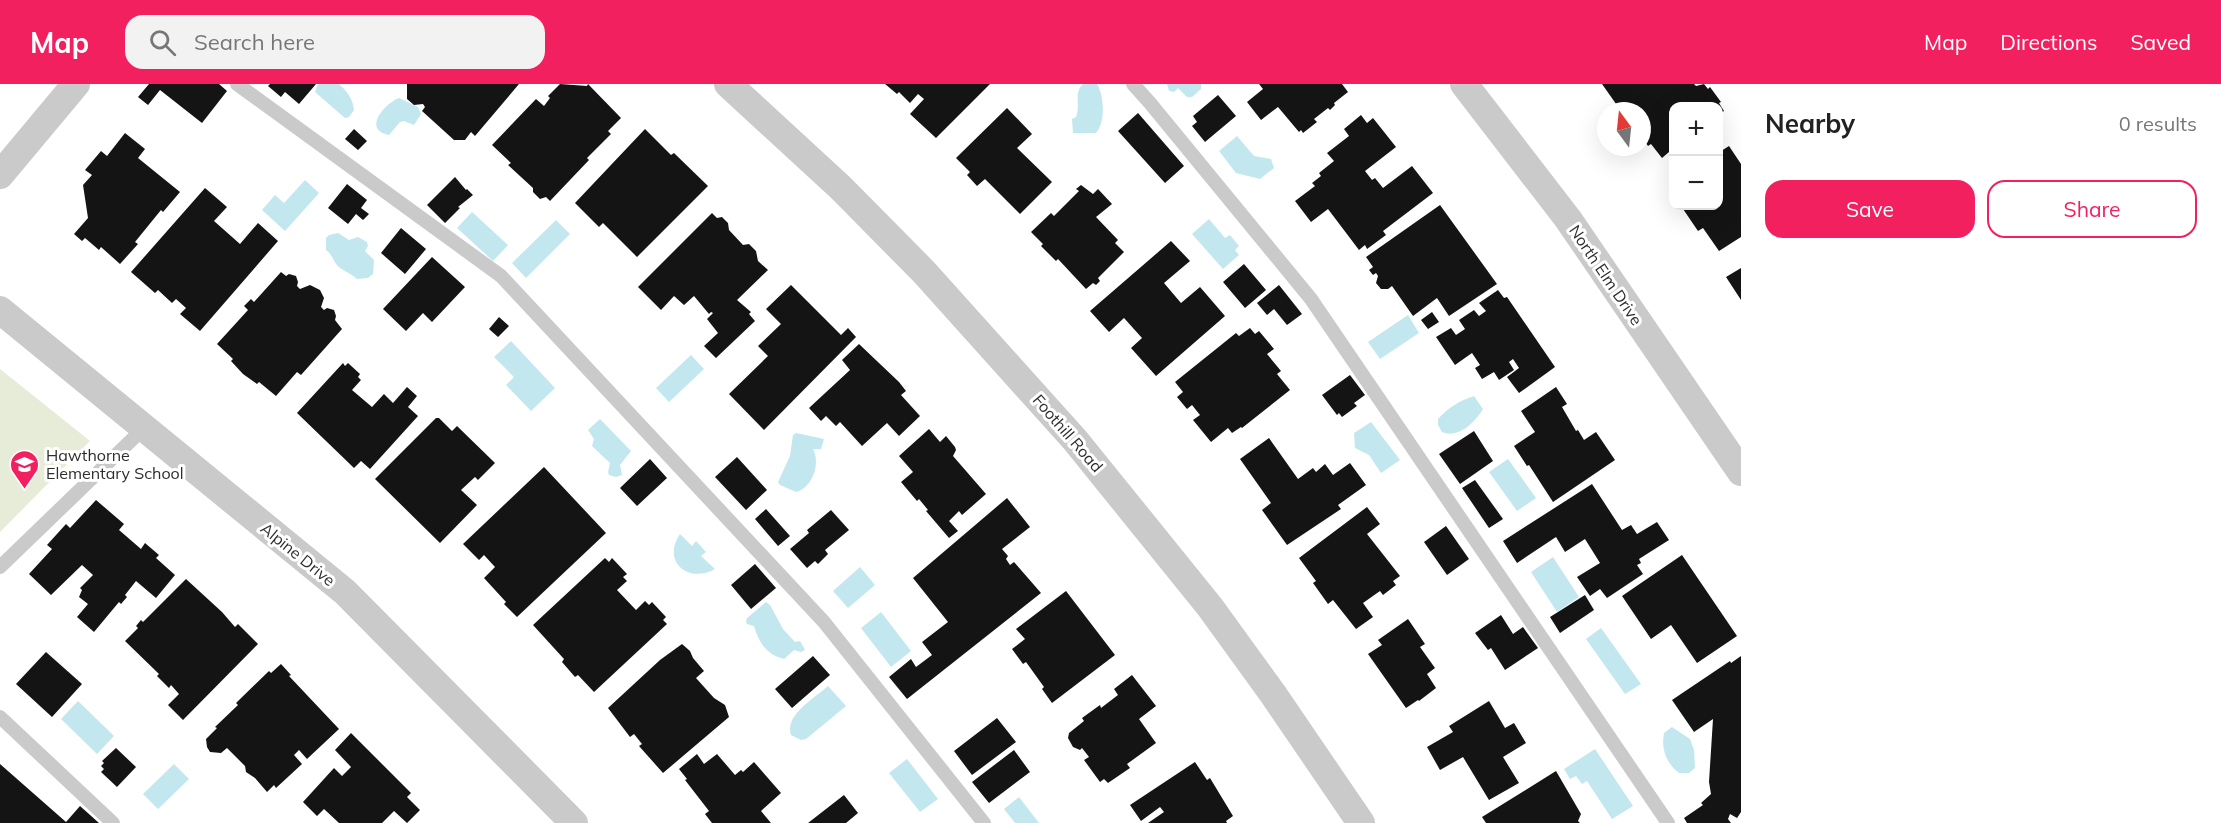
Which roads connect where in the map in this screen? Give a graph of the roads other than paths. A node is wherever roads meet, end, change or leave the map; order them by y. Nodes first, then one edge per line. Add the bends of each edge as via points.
1 (76, 84) edge
2 (237, 84) edge
3 (728, 84) edge
4 (1132, 84) edge
5 (1464, 84) edge
6 (0, 175) edge
7 (0, 310) edge
8 (144, 428) junction
9 (1741, 472) edge
10 (0, 567) edge
11 (0, 717) edge
12 (113, 823) edge
13 (574, 823) edge
14 (984, 823) edge
15 (1361, 823) edge
16 (1668, 823) edge

1 - 6 street
2 - 14 lane via 501,276 824,622
3 - 15 street, Foothill Road via 841,188 924,272 1075,440 1210,607
4 - 16 lane via 1311,299
5 - 9 street, North Elm Drive via 1568,219
7 - 8 street, Alpine Drive
8 - 10 lane
8 - 13 street, Alpine Drive via 345,592
11 - 12 lane

